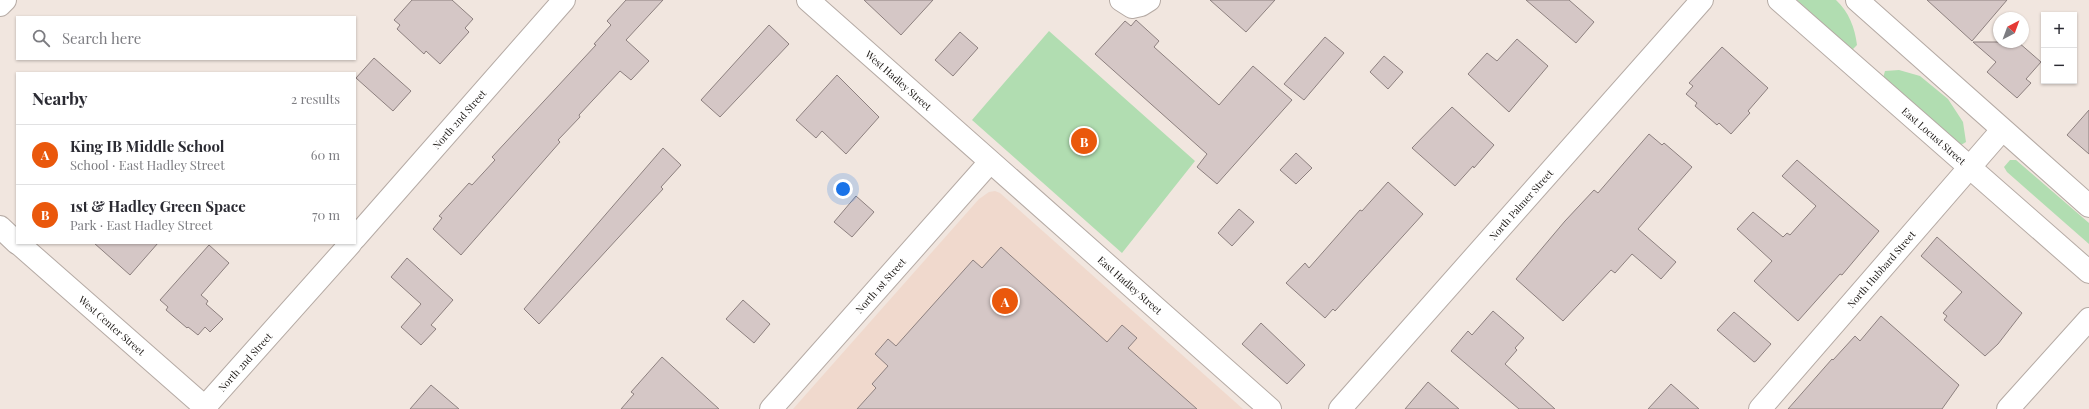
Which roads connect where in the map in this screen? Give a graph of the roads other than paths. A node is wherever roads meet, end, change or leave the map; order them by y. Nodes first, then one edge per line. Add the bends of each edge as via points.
1 (5, 0) edge
2 (564, 0) edge
3 (808, 0) edge
4 (1121, 0) edge
5 (1149, 0) edge
6 (1702, 0) edge
7 (1779, 0) edge
8 (1857, 0) edge
9 (0, 5) edge
10 (2002, 130) junction
11 (990, 162) junction
12 (1968, 168) junction
13 (2089, 206) edge
14 (0, 227) edge
15 (356, 237) edge
16 (16, 242) edge
17 (18, 244) edge
18 (350, 244) edge
19 (2089, 272) edge
20 (2089, 319) edge
21 (205, 408) edge
22 (771, 409) edge
23 (1270, 409) edge
24 (1340, 409) edge
25 (1760, 409) edge
26 (2008, 409) edge

1 - 9 street
2 - 15 street, North 2nd Street
3 - 11 street, West Hadley Street
4 - 5 street via 1132,7
6 - 24 street, North Palmer Street
7 - 12 street, East Locust Street
8 - 10 street
10 - 12 street, North Hubbard Street
10 - 13 street
11 - 22 street, North 1st Street
11 - 23 street, East Hadley Street
12 - 19 street, East Locust Street
12 - 25 street, North Hubbard Street
14 - 16 street, West Center Street
17 - 21 street, West Center Street
18 - 21 street, North 2nd Street
20 - 26 street

